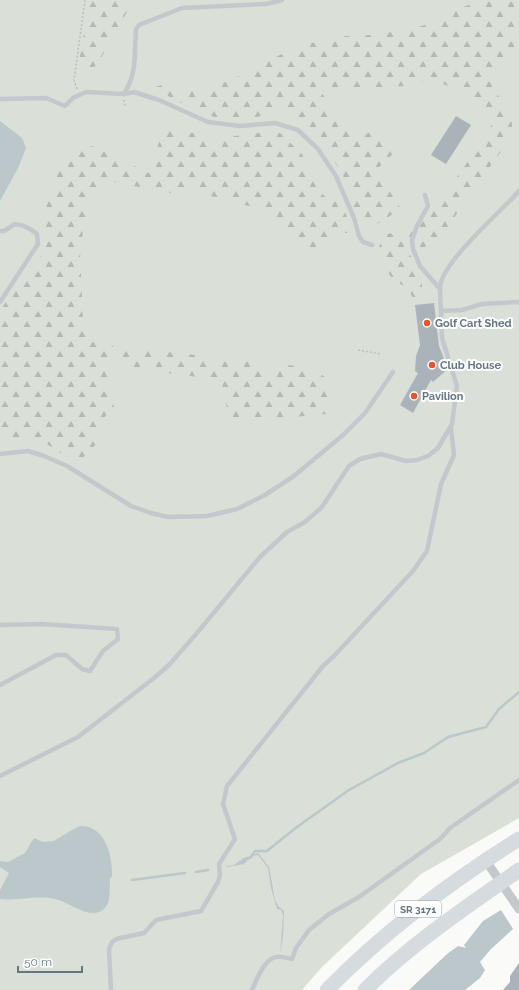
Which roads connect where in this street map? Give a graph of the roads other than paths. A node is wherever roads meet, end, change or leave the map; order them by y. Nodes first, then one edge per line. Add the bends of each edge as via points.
1 (282, 0) edge
2 (124, 94) junction
3 (0, 100) edge
4 (519, 191) edge
5 (425, 195) dead end
6 (0, 231) edge
7 (372, 245) dead end
8 (440, 290) junction
9 (0, 302) edge
10 (519, 302) edge
11 (441, 311) junction
12 (393, 372) dead end
13 (452, 424) junction
14 (0, 454) edge
15 (0, 625) edge
16 (0, 685) edge
17 (0, 776) edge
18 (519, 780) edge
19 (519, 839) edge
20 (486, 861) junction
21 (519, 870) edge
22 (501, 882) junction
23 (519, 909) edge
24 (111, 990) edge
25 (252, 990) edge
26 (327, 990) edge
27 (365, 990) edge

1 - 2 lane via 266,4 182,8 139,25 136,28 136,65 133,78
2 - 3 lane via 86,92 73,98 65,106 46,98
2 - 7 lane via 134,92 159,100 208,122 240,126 275,123 298,130 318,149 336,176 359,236 363,242
4 - 8 lane via 458,254 443,278
5 - 8 lane via 428,206 412,240 413,249 420,266
6 - 9 lane via 15,224 31,228 37,234 38,244
8 - 11 lane
10 - 11 lane via 482,304 462,310
11 - 13 lane via 442,338 457,386
12 - 14 lane via 365,413 344,435 294,476 237,509 207,516 168,517 151,513 131,506 67,466 44,456 28,451
13 - 17 lane via 438,448 428,456 406,461 381,454 360,459 349,466 322,507 305,522 287,532 260,557 192,639 154,678 78,737
13 - 24 lane via 450,434 454,455 441,484 427,551 413,571 323,666 227,786 223,804 235,839 219,864 218,882 201,911 156,920 144,933 112,942 109,949
15 - 16 lane via 97,626 117,629 118,639 103,651 90,671 82,669 66,655 56,655
18 - 25 lane via 359,897 329,914 309,930 296,948 292,960 271,958
19 - 20 main road, SR 3171
20 - 22 street
20 - 26 main road, SR 3171 via 423,905
21 - 22 main road, SR 3171
22 - 23 street
22 - 27 main road, SR 3171 via 428,935

